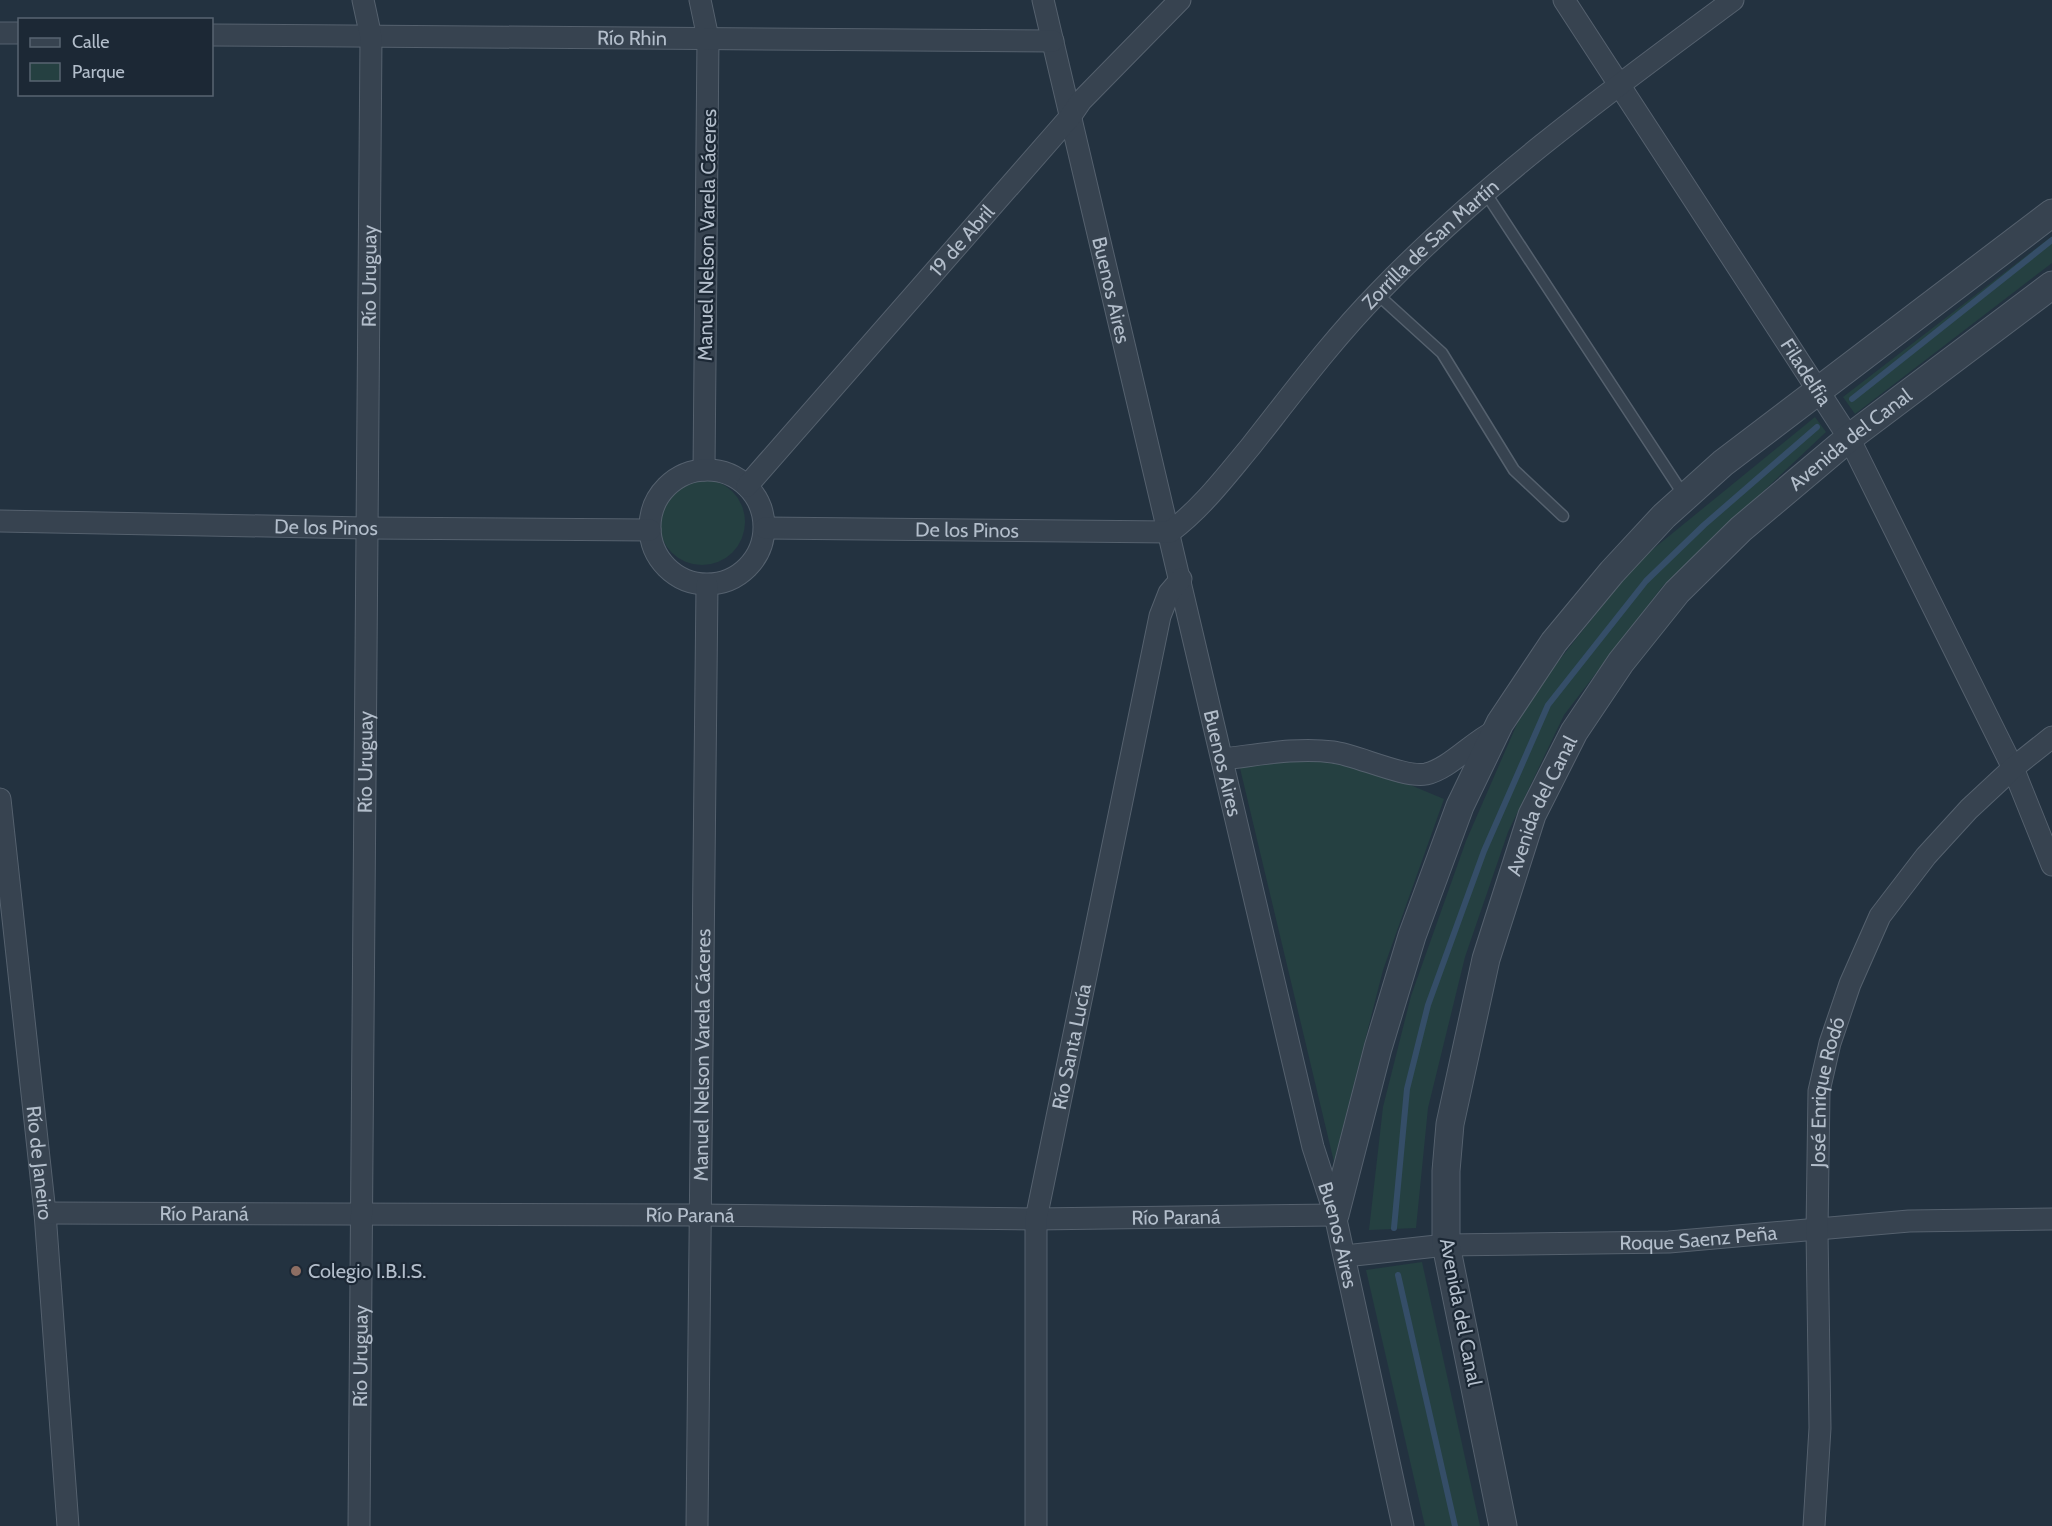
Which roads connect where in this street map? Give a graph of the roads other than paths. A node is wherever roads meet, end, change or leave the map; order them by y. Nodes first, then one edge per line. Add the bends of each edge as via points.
1 (363, 0) edge
2 (700, 0) edge
3 (1043, 0) edge
4 (1180, 0) edge
5 (1564, 0) edge
6 (1733, 0) edge
7 (0, 33) edge
8 (18, 33) edge
9 (213, 35) edge
10 (371, 37) junction
11 (708, 38) junction
12 (1053, 41) junction
13 (1620, 85) junction
14 (1070, 117) junction
15 (1485, 192) junction
16 (2052, 213) edge
17 (2052, 285) edge
18 (1377, 294) junction
19 (1818, 391) junction
20 (1849, 438) junction
21 (704, 470) junction
22 (747, 486) junction
23 (1685, 497) junction
24 (1563, 516) dead end
25 (0, 520) edge
26 (366, 528) junction
27 (765, 528) junction
28 (650, 530) junction
29 (1170, 532) junction
30 (1181, 579) junction
31 (707, 585) junction
32 (1496, 731) junction
33 (2052, 737) edge
34 (1223, 759) junction
35 (2013, 768) junction
36 (0, 799) edge
37 (2052, 865) edge
38 (5, 891) edge
39 (45, 1213) junction
40 (362, 1214) junction
41 (700, 1215) junction
42 (1335, 1215) junction
43 (1036, 1220) junction
44 (2052, 1220) edge
45 (1817, 1230) junction
46 (1446, 1245) junction
47 (1345, 1256) junction
48 (68, 1526) edge
49 (359, 1526) edge
50 (697, 1526) edge
51 (1036, 1526) edge
52 (1403, 1526) edge
53 (1503, 1526) edge
54 (1814, 1526) edge

1 - 10 street, Río Uruguay
2 - 11 street, Manuel Nelson Varela Cáceres
3 - 12 street, Buenos Aires
4 - 14 street, 19 de Abril
5 - 13 street, Filadelfia
6 - 13 street, Zorrilla de San Martín
7 - 8 street
9 - 10 street, Río Rhin
10 - 11 street, Río Rhin
10 - 26 street, Río Uruguay
11 - 12 street, Río Rhin
11 - 21 street, Manuel Nelson Varela Cáceres
12 - 14 street, Buenos Aires
13 - 15 street, Zorrilla de San Martín
13 - 19 street, Filadelfia
14 - 22 street, 19 de Abril
14 - 29 street, Buenos Aires
15 - 18 street, Zorrilla de San Martín via 1439,231
15 - 23 lane
16 - 19 street
17 - 20 street, Avenida del Canal
18 - 24 lane via 1442,352 1514,470
18 - 29 street, Zorrilla de San Martín via 1220,483 1188,519
19 - 20 street, Filadelfia
19 - 23 street
20 - 35 street, Filadelfia
20 - 46 street, Avenida del Canal via 1742,529 1677,592 1621,662 1574,732 1532,815 1486,959 1450,1125
21 - 22 street via 727,474
21 - 28 street via 671,482 659,496
22 - 27 street via 763,513
23 - 32 street via 1566,627
25 - 26 street, De los Pinos
26 - 28 street, De los Pinos
26 - 40 street, Río Uruguay
27 - 29 street, De los Pinos
27 - 31 street via 754,562 725,582
28 - 31 street via 653,547 674,574
29 - 30 street, Buenos Aires
30 - 34 street, Buenos Aires
30 - 43 street, Río Santa Lucía via 1169,593 1160,616
31 - 41 street, Manuel Nelson Varela Cáceres
32 - 34 street via 1479,739 1441,769 1424,775 1329,751
32 - 42 street via 1460,806 1412,936
33 - 35 street, José Enrique Rodó
34 - 42 street, Buenos Aires via 1313,1148
35 - 37 street, Filadelfia
35 - 45 street, José Enrique Rodó via 1926,856 1881,916 1850,984 1819,1091
36 - 38 street, Río de Janeiro
38 - 39 street, Río de Janeiro
39 - 40 street, Río Paraná
39 - 48 street, Río de Janeiro
40 - 41 street, Río Paraná
40 - 49 street, Río Uruguay
41 - 43 street, Río Paraná
41 - 50 street, Manuel Nelson Varela Cáceres
42 - 43 street, Río Paraná
42 - 47 street, Buenos Aires
43 - 51 street, Río Santa Lucía
44 - 45 street, Roque Saenz Peña via 1909,1221
45 - 46 street, Roque Saenz Peña via 1670,1242
45 - 54 street, José Enrique Rodó via 1821,1428
46 - 47 street, Roque Saenz Peña
46 - 53 street, Avenida del Canal
47 - 52 street, Buenos Aires

